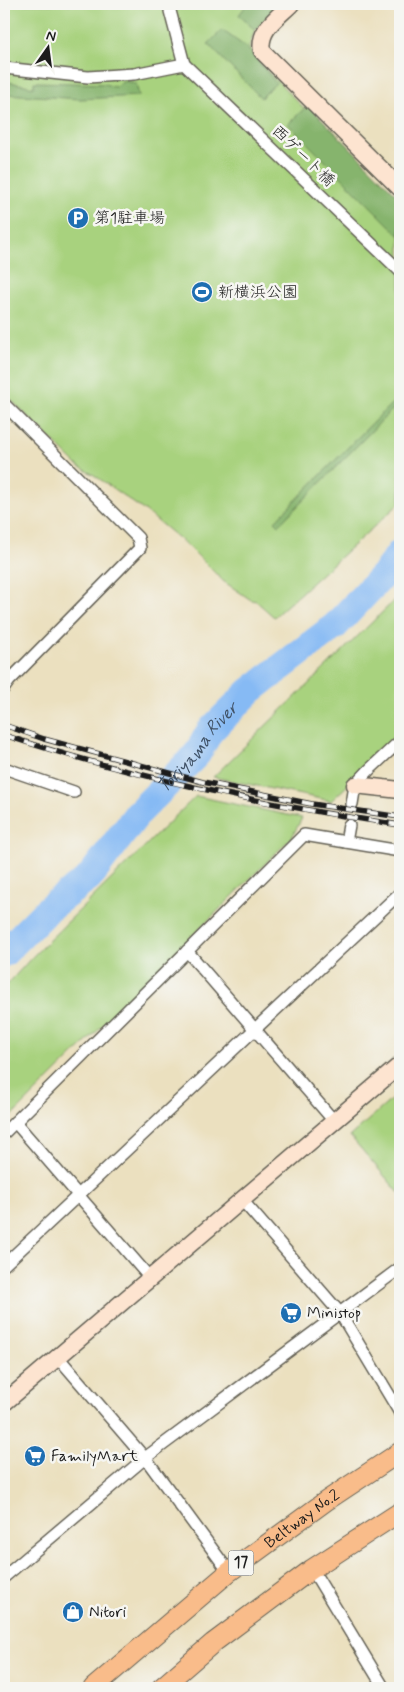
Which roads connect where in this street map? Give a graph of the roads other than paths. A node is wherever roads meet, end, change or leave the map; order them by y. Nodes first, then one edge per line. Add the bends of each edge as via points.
1 (291, 4) edge
2 (170, 11) dead end
3 (184, 64) junction
4 (4, 68) edge
5 (400, 188) edge
6 (400, 271) edge
7 (4, 404) edge
8 (4, 688) edge
9 (400, 741) edge
10 (4, 768) edge
11 (355, 785) junction
12 (400, 790) edge
13 (74, 792) dead end
14 (352, 804) tunnel mouth
15 (349, 825) tunnel mouth
16 (346, 842) junction
17 (400, 851) edge
18 (400, 893) edge
19 (186, 950) junction
20 (255, 1030) junction
21 (400, 1065) edge
22 (334, 1121) junction
23 (15, 1122) junction
24 (4, 1133) edge
25 (78, 1195) junction
26 (242, 1200) junction
27 (4, 1265) edge
28 (400, 1268) edge
29 (150, 1278) junction
30 (340, 1313) junction
31 (58, 1357) junction
32 (4, 1404) edge
33 (400, 1413) edge
34 (400, 1452) edge
35 (145, 1458) junction
36 (400, 1512) edge
37 (312, 1569) junction
38 (229, 1572) junction
39 (4, 1577) edge
40 (93, 1688) edge
41 (161, 1688) edge
42 (384, 1688) edge

1 - 5 street via 264,32 260,42 262,51
2 - 3 street
3 - 4 street via 134,74 88,77
3 - 6 street, 西ゲート橋
7 - 8 street via 138,538 140,548
9 - 11 street
10 - 13 street
11 - 12 street
11 - 14 street
15 - 16 street
16 - 17 street
16 - 19 street via 304,835
18 - 20 street
19 - 20 street
19 - 23 street
20 - 22 street
20 - 25 street
21 - 22 street
22 - 26 street
23 - 24 street
23 - 25 street
25 - 27 street
25 - 29 street
26 - 29 street
26 - 30 street
28 - 30 street
29 - 31 street
30 - 33 street
30 - 35 street
31 - 32 street
31 - 35 street
34 - 38 main road, Beltway No.2 / 17
35 - 38 street
35 - 39 street
36 - 37 main road
37 - 41 main road
37 - 42 street
38 - 40 main road, Beltway No.2 / 17

